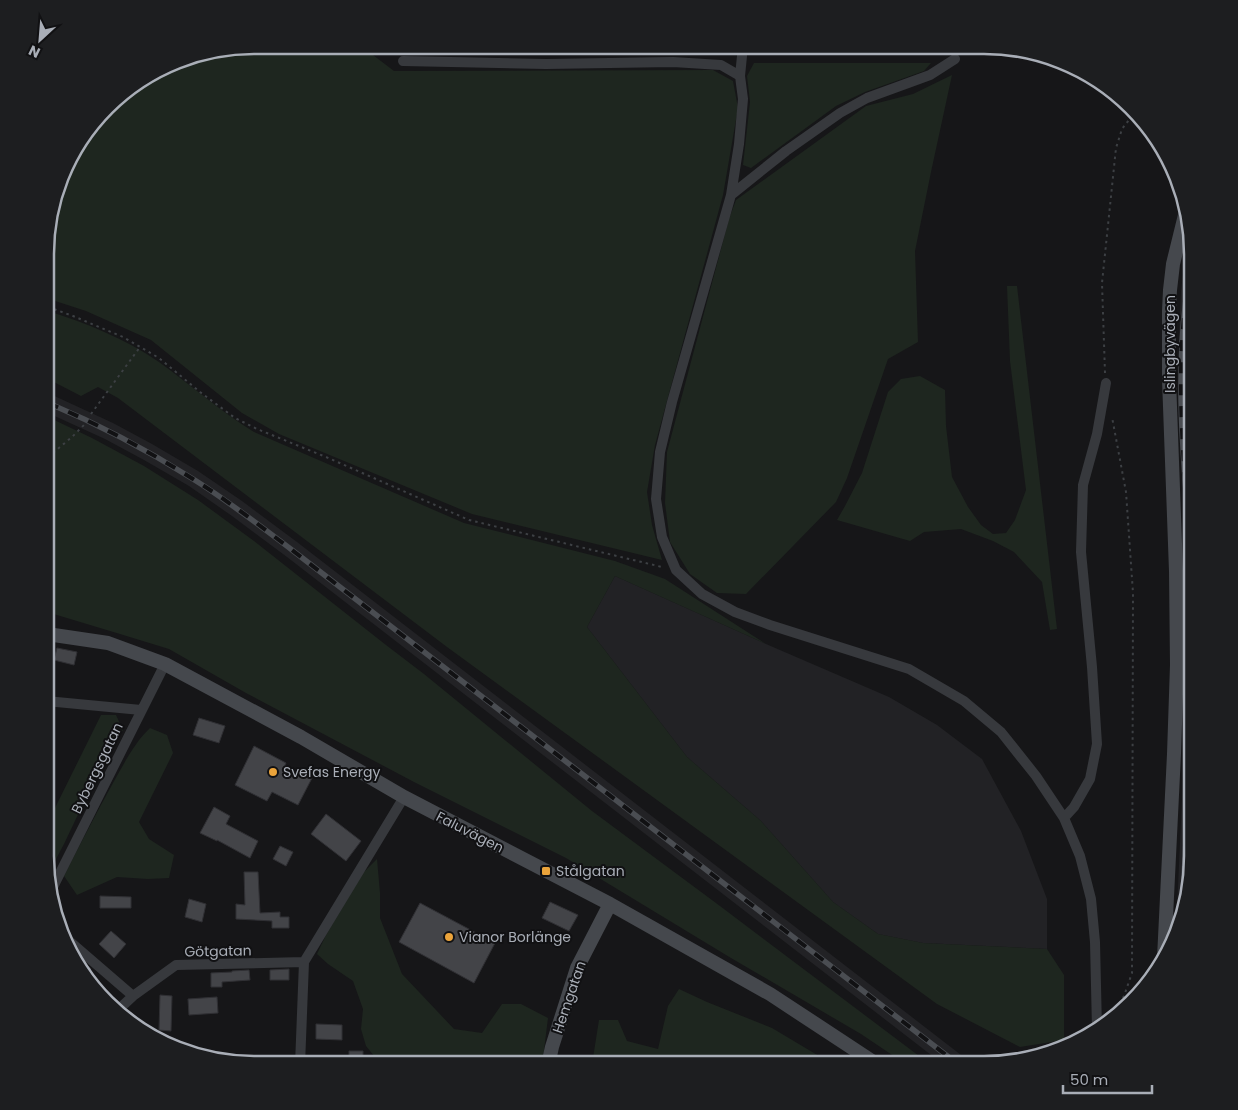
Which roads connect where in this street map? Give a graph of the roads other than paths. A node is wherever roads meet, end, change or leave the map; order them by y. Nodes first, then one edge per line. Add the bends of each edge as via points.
1 (742, 56) dead end
2 (955, 60) dead end
3 (403, 61) dead end
4 (740, 76) junction
5 (731, 195) junction
6 (1182, 226) edge
7 (1106, 383) road end
8 (54, 635) edge
9 (164, 664) junction
10 (54, 702) edge
11 (141, 710) junction
12 (404, 797) junction
13 (1064, 818) junction
14 (55, 883) edge
15 (610, 904) junction
16 (1165, 942) edge
17 (75, 946) edge
18 (304, 962) junction
19 (133, 996) junction
20 (122, 1006) edge
21 (1097, 1021) edge
22 (300, 1056) edge
23 (550, 1056) edge
24 (864, 1056) edge

1 - 4 street
2 - 5 street via 930,75 866,98 840,113
3 - 4 street via 673,62 721,65
4 - 5 street via 743,100
5 - 13 street via 660,452 656,499 662,537 676,570 702,594 735,612 909,669 964,701 1000,732 1036,776
6 - 16 street, Islingbyvägen via 1173,264 1169,311 1177,665
7 - 13 street via 1083,485 1082,523 1097,744 1090,779
8 - 9 street, Faluvägen via 108,644
9 - 11 street
9 - 12 street, Faluvägen via 301,737
10 - 11 street
11 - 14 street, Bybergsgatan
12 - 15 street, Faluvägen
12 - 18 street
13 - 21 street via 1080,856 1091,899
15 - 23 street, Hemgatan via 577,968
15 - 24 street, Faluvägen via 770,994
17 - 19 street
18 - 19 street, Götgatan via 176,965
18 - 22 street
19 - 20 street, Götgatan

